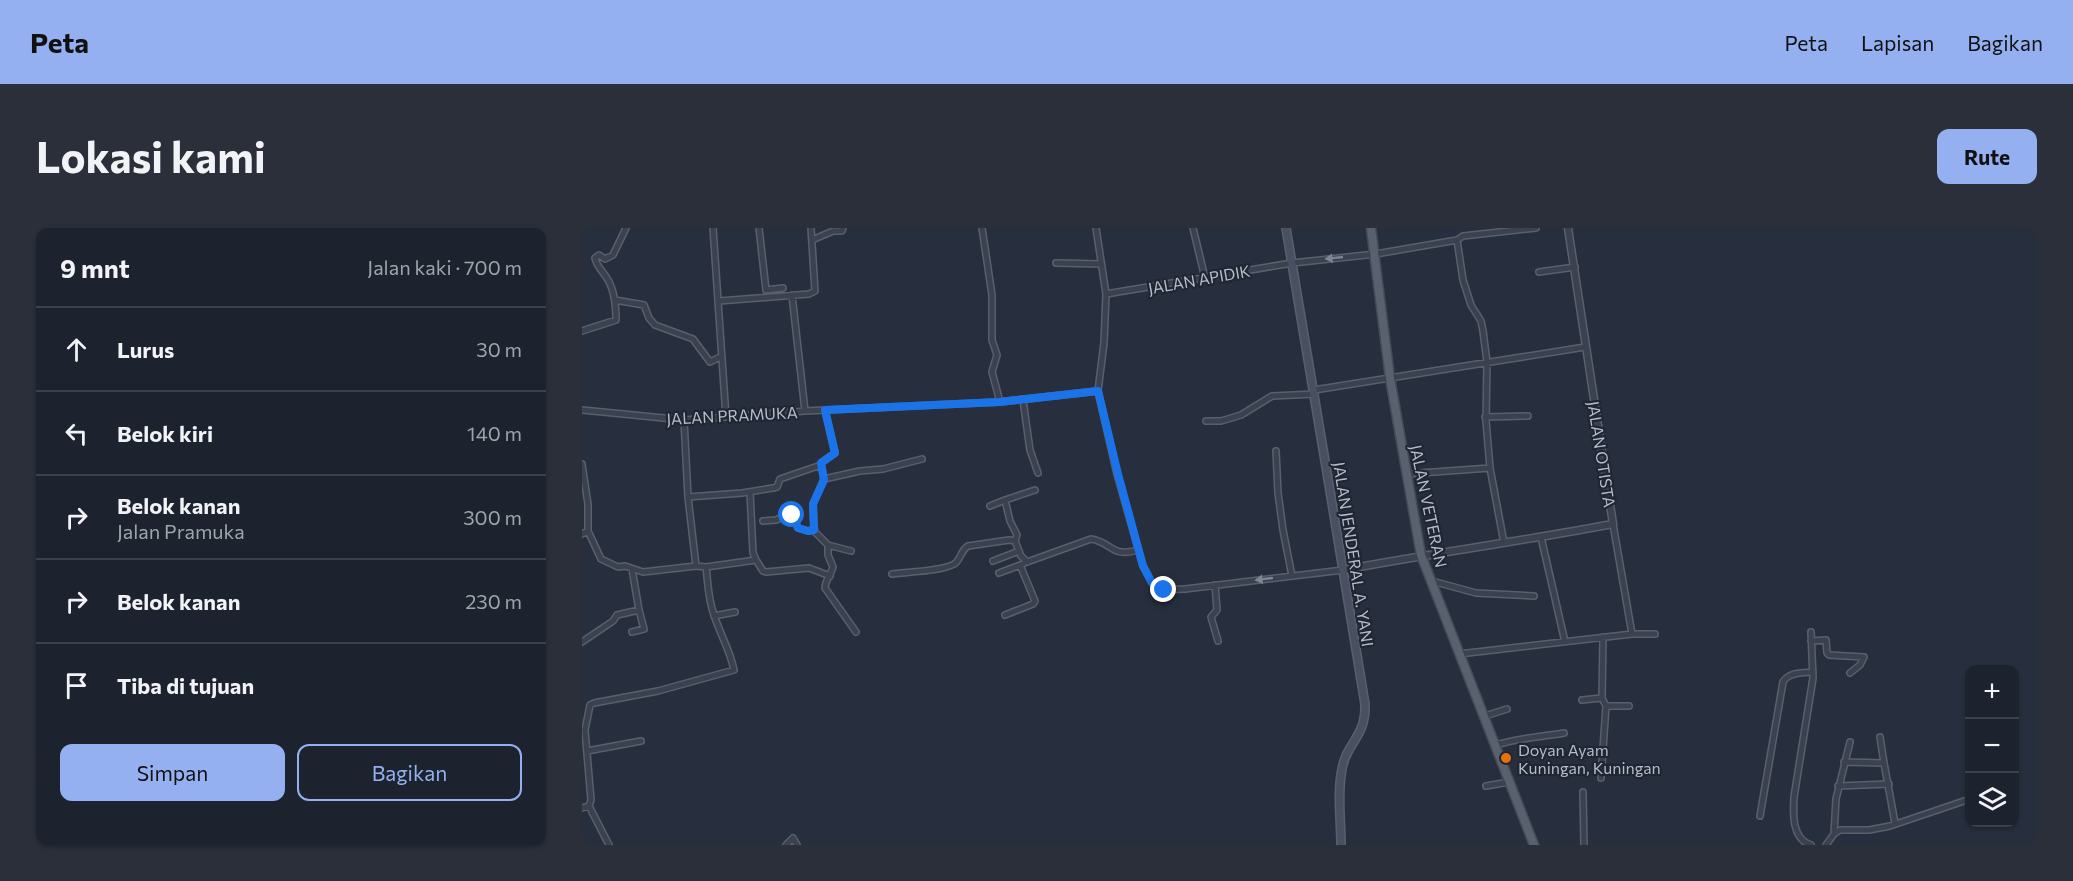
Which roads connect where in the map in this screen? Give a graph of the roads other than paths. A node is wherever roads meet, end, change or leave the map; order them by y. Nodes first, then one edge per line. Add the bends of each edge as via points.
1 (626, 228) edge
2 (712, 228) edge
3 (759, 228) edge
4 (811, 228) edge
5 (843, 228) edge
6 (982, 228) edge
7 (1096, 228) edge
8 (1193, 228) edge
9 (1286, 228) edge
10 (1371, 228) edge
11 (1462, 228) edge
12 (1536, 228) edge
13 (1569, 228) edge
14 (1463, 236) junction
15 (812, 240) junction
16 (1457, 240) junction
17 (1376, 254) junction
18 (1292, 262) junction
19 (1056, 263) dead end
20 (1101, 264) junction
21 (1575, 267) junction
22 (1539, 272) dead end
23 (1205, 278) junction
24 (783, 288) dead end
25 (1106, 294) junction
26 (792, 295) junction
27 (615, 300) junction
28 (719, 301) junction
29 (582, 331) edge
30 (1585, 347) junction
31 (722, 356) junction
32 (1487, 362) junction
33 (1390, 378) junction
34 (1098, 391) junction
35 (1315, 392) junction
36 (1023, 400) junction
37 (1000, 402) junction
38 (582, 410) edge
39 (825, 410) junction
40 (805, 411) junction
41 (1528, 416) dead end
42 (726, 417) junction
43 (1485, 417) junction
44 (684, 420) junction
45 (1206, 421) dead end
46 (1276, 451) dead end
47 (922, 459) dead end
48 (582, 464) edge
49 (821, 465) junction
50 (1490, 468) junction
51 (1038, 474) dead end
52 (1406, 474) junction
53 (824, 480) junction
54 (1035, 490) dead end
55 (750, 492) junction
56 (688, 497) junction
57 (1005, 500) junction
58 (990, 506) dead end
59 (763, 521) dead end
60 (1613, 524) junction
61 (814, 530) junction
62 (585, 533) edge
63 (1541, 537) junction
64 (1015, 541) junction
65 (1504, 543) junction
66 (828, 545) junction
67 (1138, 550) junction
68 (850, 551) dead end
69 (1019, 551) junction
70 (1421, 555) junction
71 (756, 560) junction
72 (993, 561) dead end
73 (1027, 562) junction
74 (1020, 565) junction
75 (696, 566) junction
76 (706, 567) junction
77 (632, 569) junction
78 (1343, 570) junction
79 (999, 573) dead end
80 (892, 574) dead end
81 (830, 576) junction
82 (1292, 576) junction
83 (1430, 581) junction
84 (1215, 585) junction
85 (1534, 596) dead end
86 (639, 610) junction
87 (735, 612) dead end
88 (1005, 615) dead end
89 (714, 616) junction
90 (632, 632) dead end
91 (856, 632) dead end
92 (1811, 632) dead end
93 (1632, 634) junction
94 (1655, 634) dead end
95 (1603, 637) junction
96 (1218, 640) dead end
97 (1811, 641) junction
98 (582, 642) edge
99 (1565, 642) junction
100 (1459, 654) junction
101 (1813, 672) junction
102 (1850, 673) dead end
103 (1602, 698) junction
104 (1582, 700) dead end
105 (1606, 706) junction
106 (1629, 706) dead end
107 (1507, 709) dead end
108 (1485, 716) junction
109 (584, 722) edge
110 (1564, 733) dead end
111 (1880, 737) dead end
112 (641, 741) dead end
113 (1850, 742) dead end
114 (1496, 745) junction
115 (587, 751) junction
116 (1844, 762) junction
117 (1884, 763) junction
118 (1601, 778) dead end
119 (1509, 782) junction
120 (1889, 784) junction
121 (1486, 786) dead end
122 (1838, 786) junction
123 (1583, 792) dead end
124 (1965, 801) edge
125 (589, 806) junction
126 (582, 808) edge
127 (1760, 816) dead end
128 (1895, 823) junction
129 (1834, 834) junction
130 (609, 845) edge
131 (786, 845) edge
132 (797, 845) edge
133 (1341, 845) edge
134 (1534, 845) edge
135 (1584, 845) edge
136 (1811, 845) edge
137 (1826, 845) edge

1 - 27 street via 613,255 595,258
2 - 28 street
3 - 24 street via 766,290
4 - 15 street
5 - 15 street
6 - 37 street via 992,295 992,340 997,355 992,372
7 - 20 street
8 - 23 street
9 - 18 main road, JALAN JENDERAL A. YANI
10 - 17 main road, JALAN VETERAN
11 - 14 street
12 - 14 street
13 - 21 street, JALAN OTISTA
14 - 16 street
15 - 26 street via 815,291
16 - 17 street, JALAN APIDIK
16 - 32 street via 1463,280 1471,306 1481,321
17 -> 18 street, JALAN APIDIK
17 - 33 main road, JALAN VETERAN
18 - 23 street, JALAN APIDIK
18 - 35 main road, JALAN JENDERAL A. YANI
19 - 20 street
20 - 25 street
21 - 22 street
21 - 30 street, JALAN OTISTA
23 - 25 street, JALAN APIDIK
25 - 34 street
26 - 28 street
26 - 40 street
27 - 29 street via 616,320
27 - 31 street via 644,305 655,325 693,339 710,362
28 - 31 street
30 - 32 street
30 - 60 street, JALAN OTISTA
31 - 42 street
32 - 33 street
32 - 43 street
33 - 35 street
33 - 52 main road, JALAN VETERAN
34 - 36 street, JALAN PRAMUKA
34 - 67 street
35 - 45 street via 1272,396 1241,415
35 - 78 main road, JALAN JENDERAL A. YANI
36 - 37 street, JALAN PRAMUKA
36 - 51 street via 1030,450
37 - 39 street, JALAN PRAMUKA
38 - 44 street, JALAN PRAMUKA
39 - 40 street, JALAN PRAMUKA
39 - 49 street via 835,453
40 - 42 street, JALAN PRAMUKA
41 - 43 street
42 - 44 street, JALAN PRAMUKA
43 - 50 street
44 - 56 street
46 - 82 street via 1280,508
47 - 53 street
48 - 62 street via 588,496
49 - 53 street
49 - 55 street via 780,479 776,487
50 - 52 street
50 - 65 street
52 - 70 main road, JALAN VETERAN
53 - 61 street via 813,504
54 - 57 street
55 - 56 street
55 - 71 street
56 - 75 street
57 - 58 street
57 - 64 street via 1017,535
59 - 61 street via 789,514 798,528
60 - 63 street, JALAN OTISTA
60 - 93 street
61 - 66 street
62 - 77 street via 602,559
63 - 65 street, JALAN OTISTA
63 - 99 street
64 - 69 street
64 - 80 street via 970,546 962,550 955,564
65 - 70 street, JALAN OTISTA
66 - 68 street
66 - 81 street via 833,567
67 - 73 street via 1114,551 1091,539
67 - 84 street via 1152,583 1162,590
69 - 72 street
69 - 73 street
70 - 78 street, JALAN OTISTA
70 - 83 main road, JALAN VETERAN
71 - 76 street
71 - 81 street via 766,572 808,568
73 - 74 street
74 - 79 street
74 - 88 street via 1035,601
75 - 76 street
75 - 77 street via 655,572
76 - 89 street
77 - 86 street
78 - 82 street
78 - 133 main road, JALAN JENDERAL A. YANI via 1365,720 1341,770
81 - 91 street via 825,588
82 -> 84 street
83 - 85 street via 1476,593
83 - 100 main road, JALAN VETERAN
84 - 96 street via 1217,610 1211,617
86 - 90 street via 644,629
86 - 98 street via 617,615
87 - 89 street
89 - 109 street via 734,670 658,691 594,703
92 - 97 street
93 - 94 street
93 - 95 street
95 - 99 street
95 - 103 street
97 - 101 street
97 - 102 street via 1827,640 1829,655 1864,657
99 - 100 street
100 - 108 main road, JALAN VETERAN
101 - 127 street via 1793,675 1783,682
101 - 136 street via 1793,815 1799,837
103 - 104 street
103 - 105 street
105 - 106 street
105 - 118 street
107 - 108 street
108 - 114 main road, JALAN VETERAN
109 - 115 street
110 - 114 street
111 - 117 street
112 - 115 street
113 - 116 street
114 - 119 main road, JALAN VETERAN
115 - 125 street via 592,792
116 - 117 street
116 - 122 street
117 - 120 street
119 - 121 street
119 - 134 main road, JALAN VETERAN
120 - 122 street
120 - 128 street
122 - 129 street
123 - 135 street
124 - 128 street
125 - 126 street
125 - 130 street
128 - 129 street
129 - 137 street
131 - 132 street via 793,838

